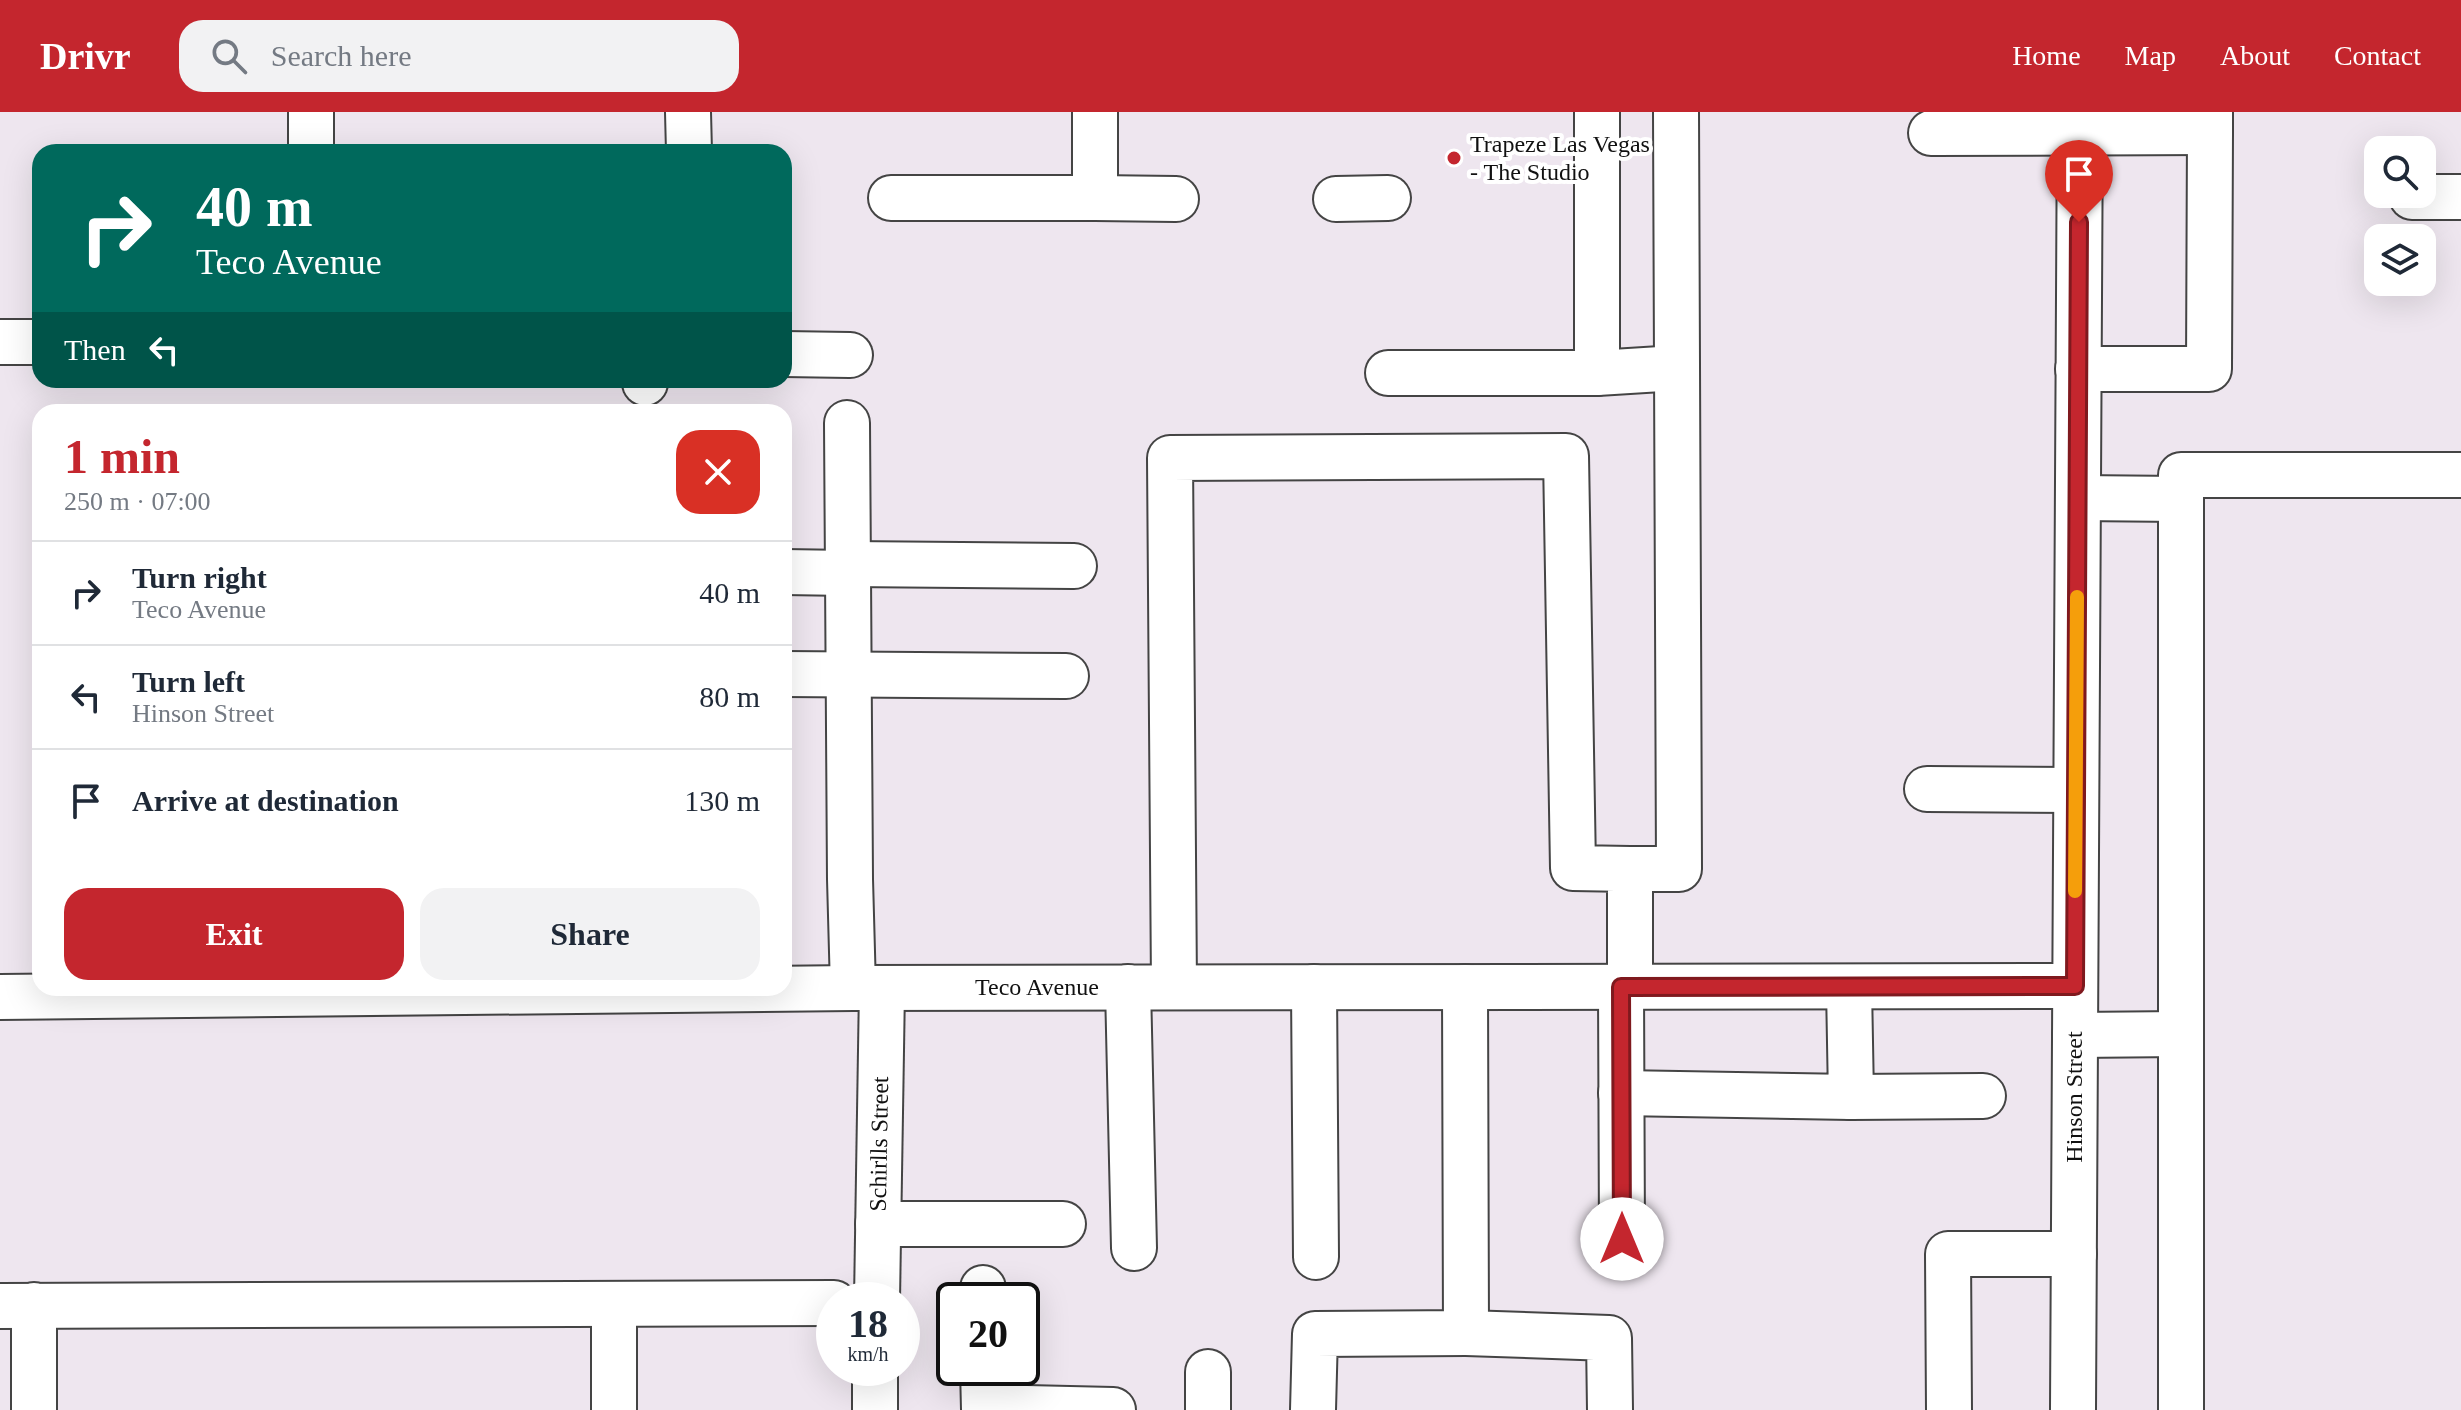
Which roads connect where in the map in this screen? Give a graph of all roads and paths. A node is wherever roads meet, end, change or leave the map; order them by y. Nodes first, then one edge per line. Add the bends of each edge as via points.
1 (311, 112) edge
2 (688, 112) edge
3 (1095, 112) edge
4 (1597, 112) edge
5 (1676, 112) edge
6 (2080, 122) edge
7 (2210, 122) edge
8 (1931, 133) dead end
9 (311, 144) edge
10 (689, 144) edge
11 (2436, 197) edge
12 (2461, 197) edge
13 (891, 198) dead end
14 (1095, 198) junction
15 (1388, 198) dead end
16 (1176, 199) dead end
17 (1336, 199) dead end
18 (0, 342) edge
19 (32, 342) edge
20 (792, 354) edge
21 (850, 355) dead end
22 (1677, 368) junction
23 (2078, 369) junction
24 (1388, 373) dead end
25 (1597, 373) junction
26 (847, 423) dead end
27 (2461, 475) edge
28 (2078, 498) junction
29 (2181, 499) junction
30 (1074, 566) dead end
31 (848, 568) junction
32 (792, 572) edge
33 (792, 674) edge
34 (848, 674) junction
35 (1066, 676) dead end
36 (1927, 789) dead end
37 (2076, 790) junction
38 (1630, 869) junction
39 (2075, 986) junction
40 (1128, 987) junction
41 (1174, 987) junction
42 (1314, 987) junction
43 (1465, 987) junction
44 (1625, 987) junction
45 (1849, 987) junction
46 (868, 988) junction
47 (792, 989) edge
48 (96, 996) edge
49 (0, 997) edge
50 (2181, 1034) junction
51 (2075, 1035) junction
52 (1621, 1093) junction
53 (1983, 1096) dead end
54 (1851, 1097) junction
55 (878, 1224) junction
56 (1063, 1224) dead end
57 (1622, 1239) dead end
58 (1134, 1248) dead end
59 (2074, 1254) junction
60 (1316, 1257) dead end
61 (877, 1282) edge
62 (816, 1303) edge
63 (614, 1304) junction
64 (17, 1305) edge
65 (1466, 1333) junction
66 (875, 1386) edge
67 (983, 1395) edge
68 (34, 1410) edge
69 (614, 1410) edge
70 (875, 1410) edge
71 (1113, 1410) edge
72 (1313, 1410) edge
73 (1610, 1410) edge
74 (1949, 1410) edge
75 (2073, 1410) edge
76 (2181, 1410) edge

1 - 9 street
2 - 10 street
3 - 14 street
4 - 25 street
5 - 22 street
6 - 7 street
6 - 8 street
6 - 23 street, Hinson Street
7 - 23 street via 2209,369
11 - 12 street
13 - 14 street
14 - 16 street
15 - 17 street
18 - 19 street
20 - 21 street
22 - 25 street
22 - 38 street via 1679,869
23 - 28 street, Hinson Street
24 - 25 street
26 - 31 street, Schirlls Street
27 - 29 street via 2181,475
28 - 29 street
28 - 37 street, Hinson Street
29 - 50 street
30 - 31 street
31 - 32 street
31 - 34 street, Schirlls Street
33 - 34 street
34 - 35 street
34 - 46 street, Schirlls Street
36 - 37 street
37 - 39 street, Hinson Street
38 - 41 street via 1573,868 1566,456 1170,458
38 - 44 street
39 - 45 street, Teco Avenue
39 - 51 street, Hinson Street
40 - 41 street, Teco Avenue
40 - 46 street, Teco Avenue
40 - 58 street
41 - 42 street, Teco Avenue
42 - 43 street, Teco Avenue
42 - 60 street
43 - 44 street, Teco Avenue
43 - 65 street
44 - 45 street, Teco Avenue
44 - 52 street
45 - 54 street
46 - 47 street, Teco Avenue
46 - 55 street, Schirlls Street
48 - 49 street, Teco Avenue
50 - 51 street
50 - 76 street
51 - 59 street, Hinson Street
52 - 54 street
52 - 57 street
53 - 54 street
55 - 56 street
55 - 61 street, Schirlls Street
59 - 74 street via 1948,1254
59 - 75 street, Hinson Street
62 - 63 street
63 - 64 street
63 - 69 street
64 - 68 street
65 - 72 street via 1315,1334
65 - 73 street via 1609,1338
66 - 70 street
67 - 71 street

